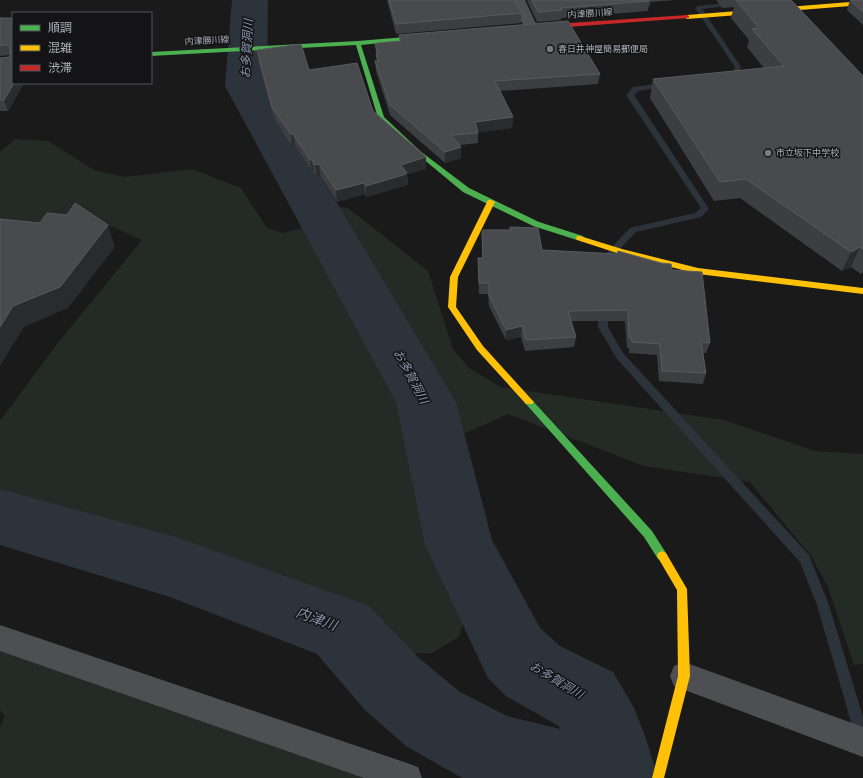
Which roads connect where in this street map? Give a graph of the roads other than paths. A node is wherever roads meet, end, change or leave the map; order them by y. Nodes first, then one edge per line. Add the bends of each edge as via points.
1 (518, 0) edge
2 (863, 3) edge
3 (527, 28) joint
4 (437, 36) edge
5 (358, 43) junction
6 (152, 54) edge
7 (491, 202) junction
8 (863, 291) edge
9 (0, 638) edge
10 (684, 676) junction
11 (863, 742) edge
12 (408, 778) edge
13 (658, 778) edge

1 - 3 street
2 - 3 street, 内津勝川線
4 - 5 street, 内津勝川線
5 - 6 street, 内津勝川線
5 - 7 street via 381,118 418,152 466,190
7 - 8 street via 536,224 620,252 698,271
7 - 10 street via 454,277 452,307 480,348 648,534 682,589
9 - 12 street
10 - 11 street
10 - 13 street

